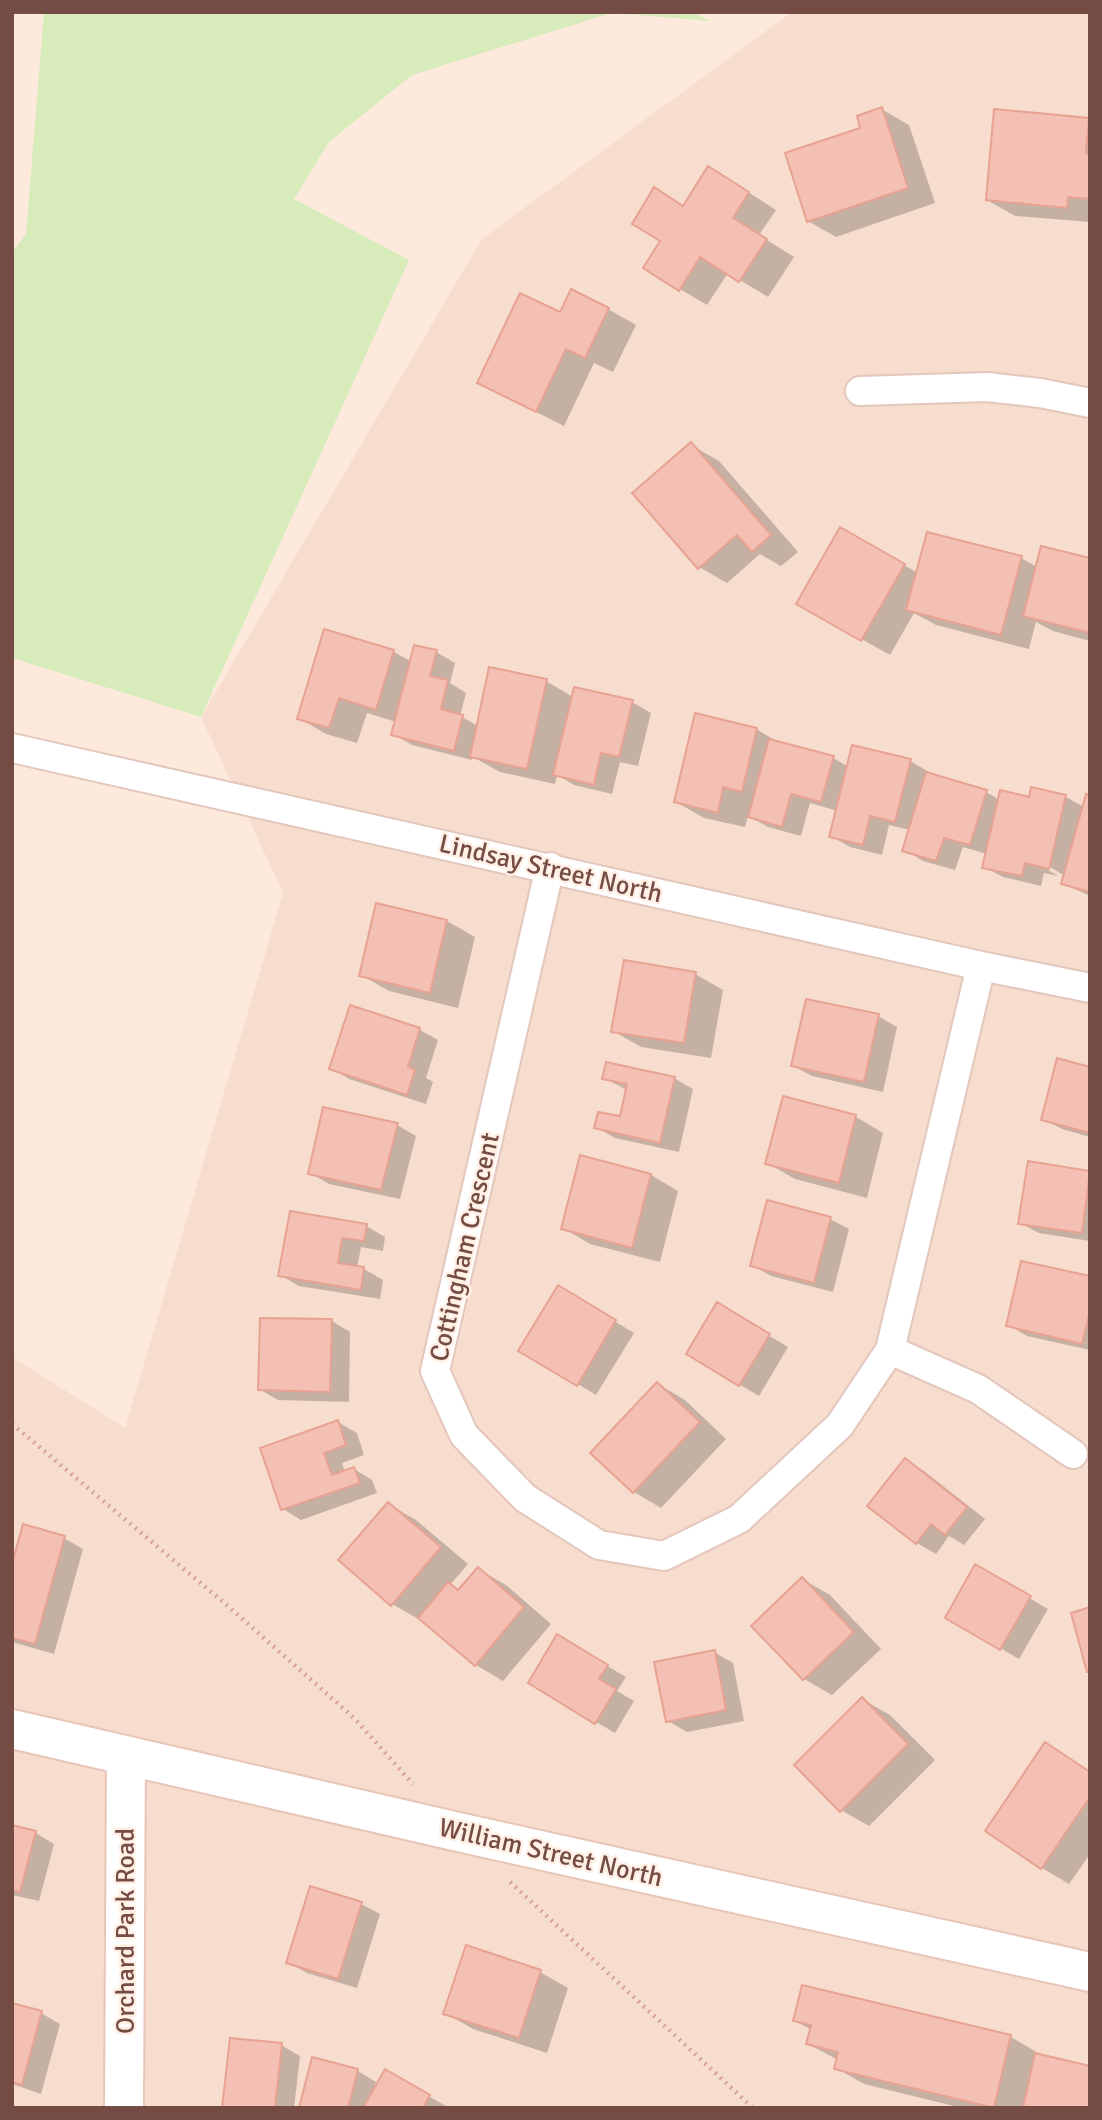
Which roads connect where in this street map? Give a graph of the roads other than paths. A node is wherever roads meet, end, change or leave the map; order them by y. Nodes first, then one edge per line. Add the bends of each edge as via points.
1 (860, 391) dead end
2 (1090, 403) edge
3 (12, 748) edge
4 (550, 867) junction
5 (981, 966) junction
6 (1090, 988) edge
7 (890, 1350) junction
8 (1073, 1454) dead end
9 (12, 1730) edge
10 (126, 1755) junction
11 (1090, 1972) edge
12 (124, 2108) edge

1 - 2 street via 987,387
3 - 4 street, Lindsay Street North
4 - 5 street, Lindsay Street North
4 - 7 street, Cottingham Crescent via 435,1371 464,1434 525,1498 599,1545 664,1556 739,1519 840,1425
5 - 6 street, Lindsay Street North
5 - 7 street, Cottingham Crescent
7 - 8 street via 978,1389
9 - 10 street, William Street North
10 - 11 street, William Street North
10 - 12 street, Orchard Park Road

